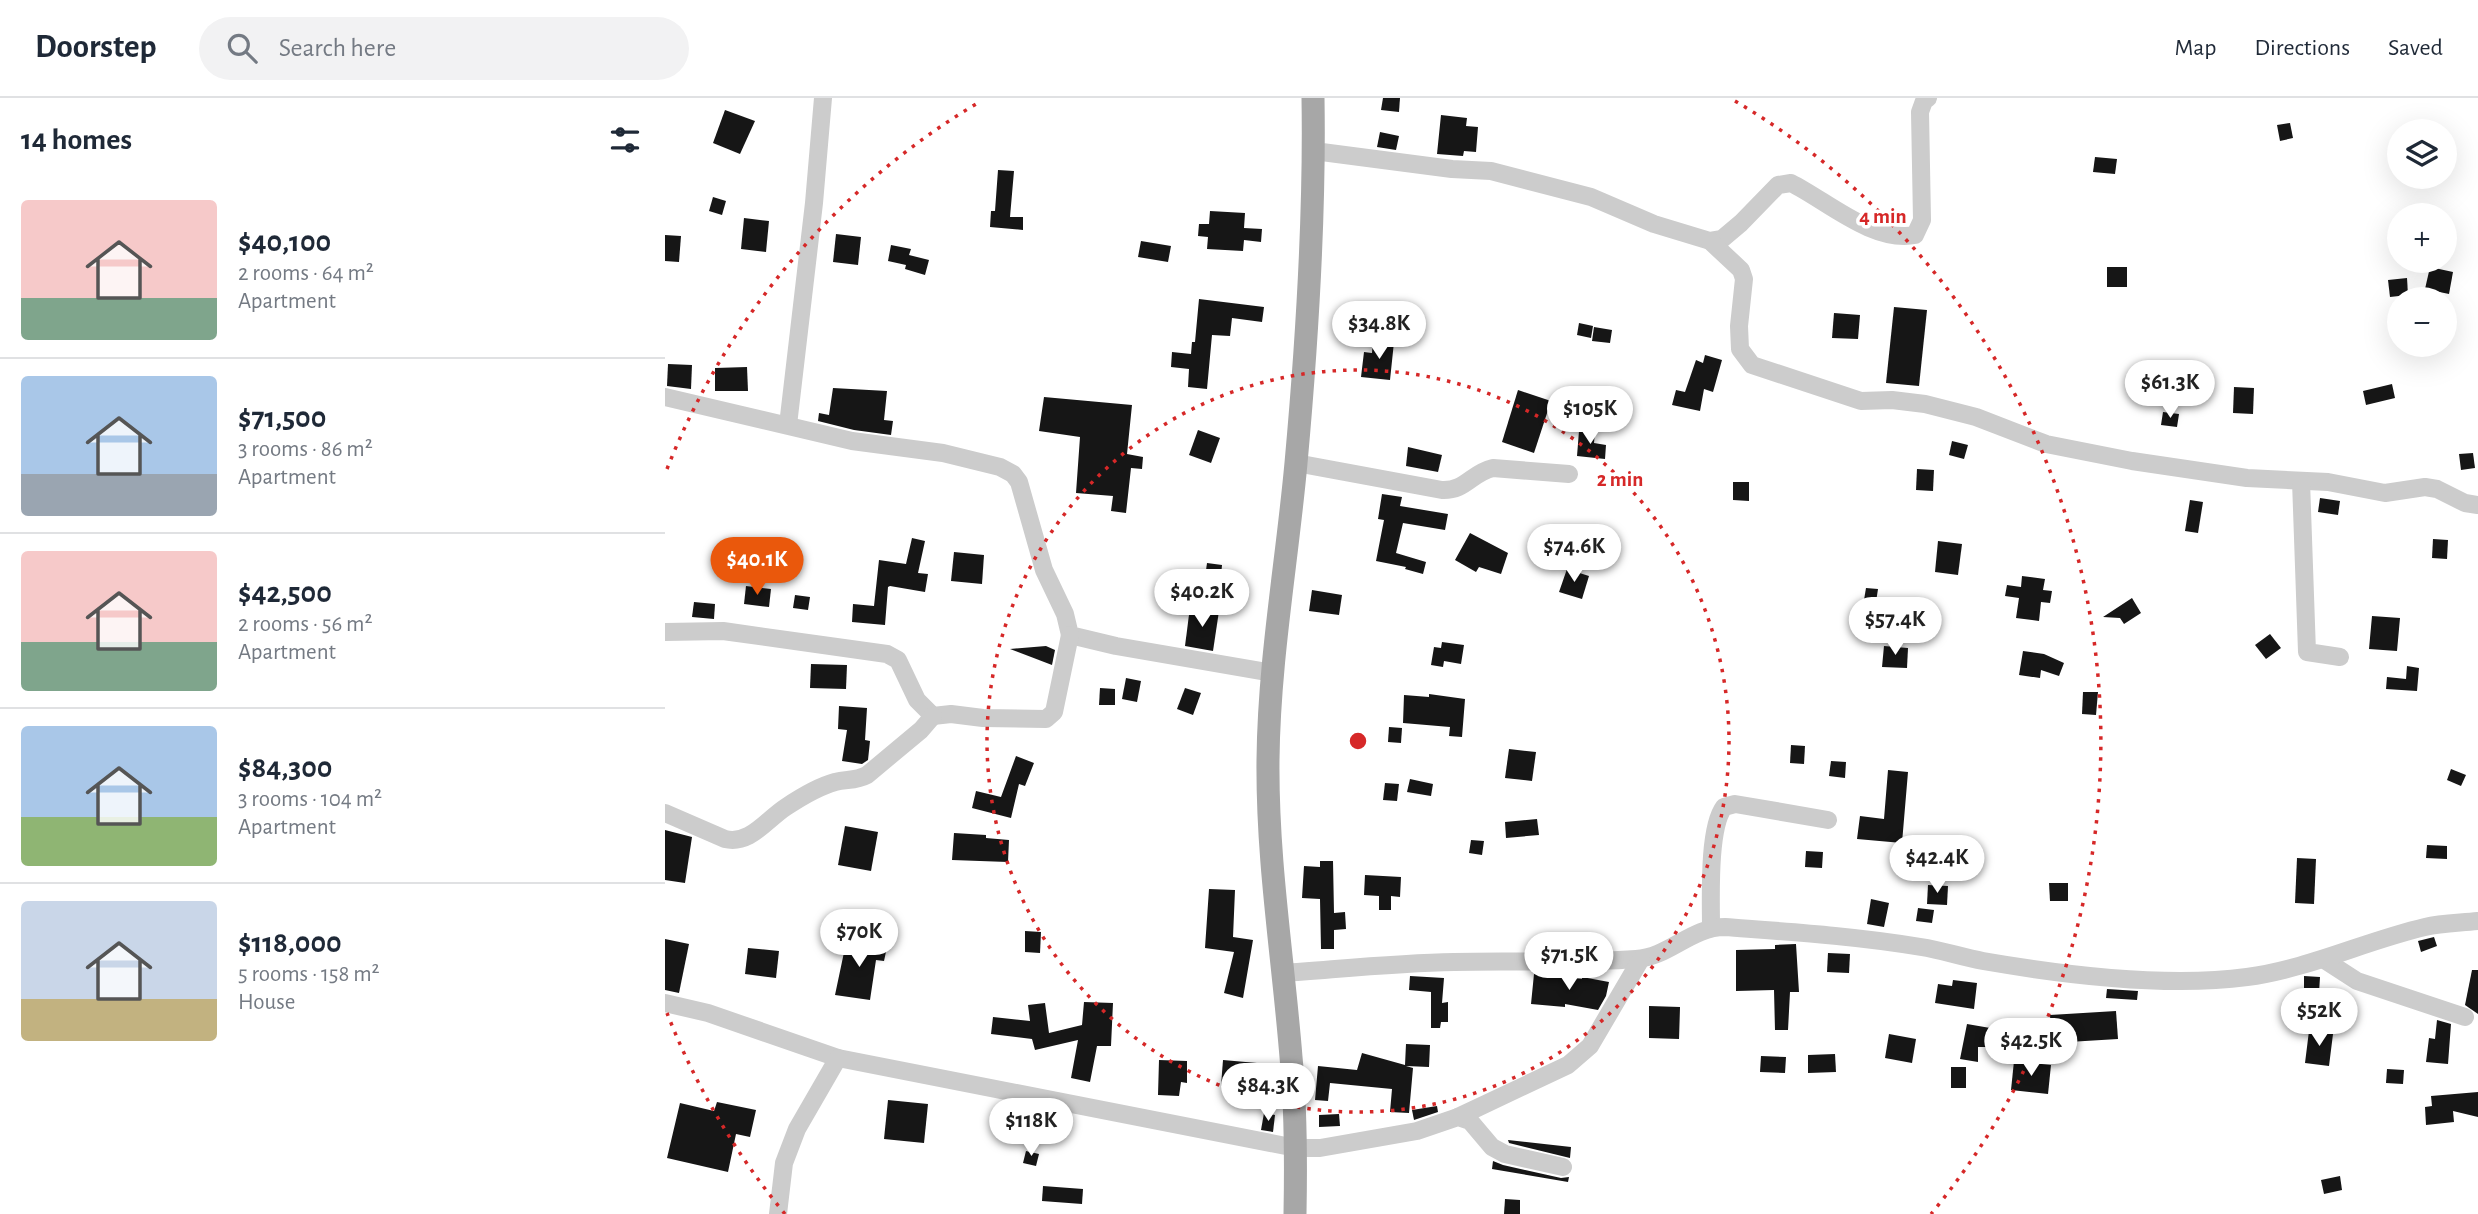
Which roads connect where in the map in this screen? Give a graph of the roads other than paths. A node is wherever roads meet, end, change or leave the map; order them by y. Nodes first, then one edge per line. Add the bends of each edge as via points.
1 (823, 98) edge
2 (1313, 98) edge
3 (1928, 98) edge
4 (1314, 151) junction
5 (1710, 241) junction
6 (665, 397) edge
7 (788, 425) junction
8 (1296, 463) junction
9 (1569, 474) dead end
10 (2301, 481) junction
11 (2478, 505) edge
12 (665, 632) edge
13 (1070, 635) junction
14 (2340, 657) dead end
15 (1272, 673) junction
16 (933, 716) junction
17 (665, 813) edge
18 (1828, 820) dead end
19 (2478, 921) edge
20 (1711, 927) junction
21 (1640, 959) junction
22 (2323, 959) junction
23 (1283, 973) junction
24 (665, 1003) edge
25 (2465, 1017) dead end
26 (838, 1058) junction
27 (1458, 1117) junction
28 (1296, 1149) junction
29 (1563, 1167) dead end
30 (778, 1214) edge
31 (1295, 1214) edge

1 - 7 street
2 - 4 main road
3 - 5 street via 1920,112 1922,220 1915,235 1891,236 1869,228 1791,183 1778,184 1722,239
4 - 5 street via 1491,171 1591,197
4 - 8 main road
5 - 10 street via 1741,270 1740,349 1752,365 1861,401 1924,404 1976,417 2046,444 2247,478
6 - 7 street
7 - 13 street via 852,441 943,453 1013,474 1024,493 1030,527
8 - 9 street via 1442,490 1459,489 1482,470 1493,468
8 - 15 main road
10 - 11 street via 2385,493 2425,487
10 - 14 street via 2307,652
12 - 16 street via 723,631 887,654 898,660 917,700
13 - 15 street
13 - 16 street via 1051,717
15 - 23 main road via 1268,760 1271,867
16 - 17 street via 867,775 810,792 745,839 725,839
18 - 20 street via 1735,804 1724,807 1717,819
19 - 22 street via 2426,926
20 - 21 street
20 - 22 street via 1850,936 1981,961 2131,979 2247,977
21 - 23 street via 1454,961
21 - 27 street via 1590,1046 1568,1065
22 - 25 street via 2357,981
23 - 28 main road
24 - 26 street
26 - 28 street
26 - 30 street via 788,1152
27 - 28 street via 1417,1131 1320,1149
27 - 29 street via 1470,1121 1492,1147 1505,1154
28 - 31 main road

